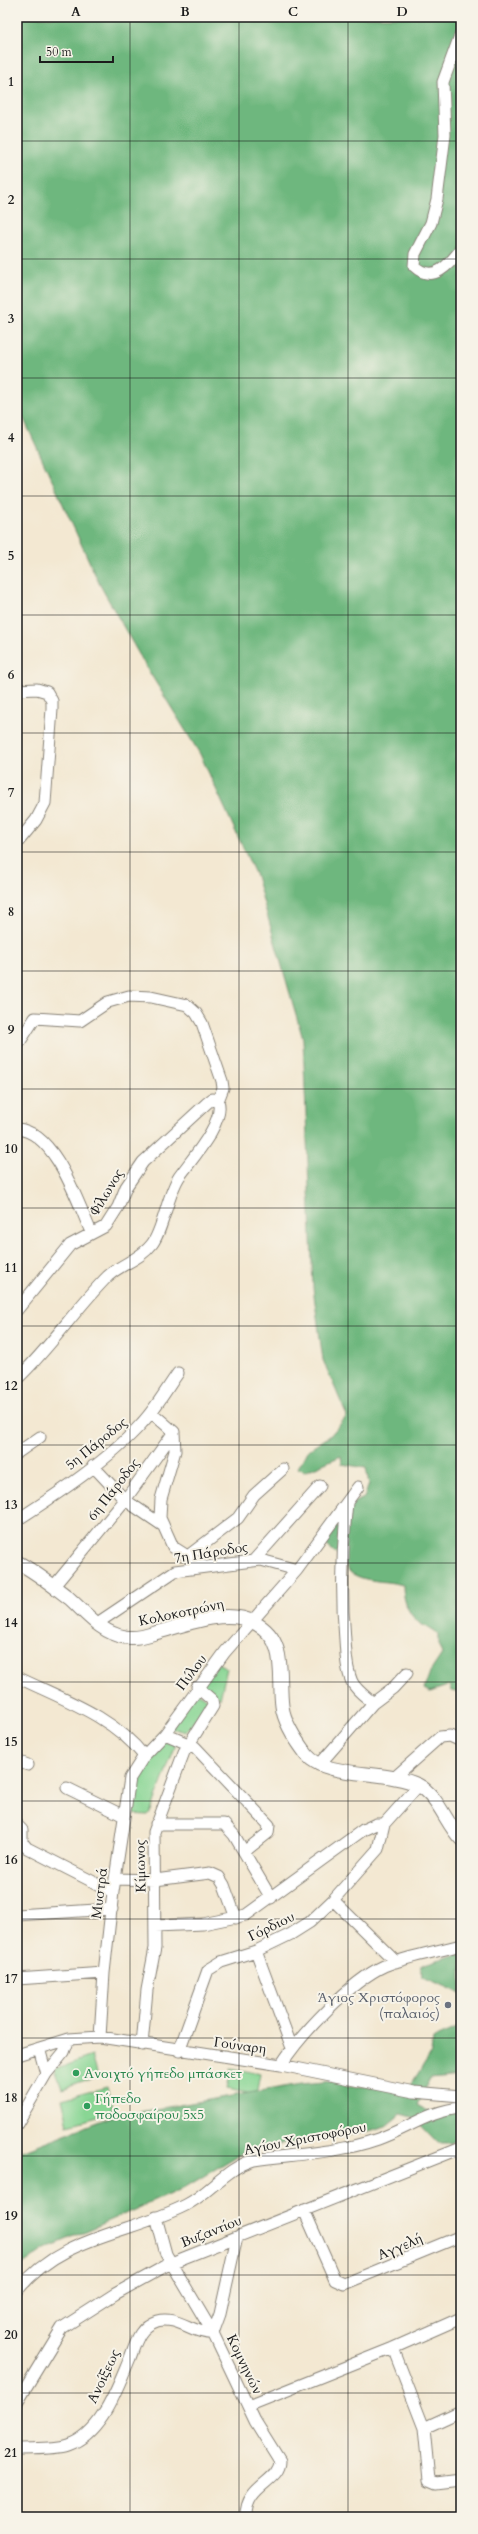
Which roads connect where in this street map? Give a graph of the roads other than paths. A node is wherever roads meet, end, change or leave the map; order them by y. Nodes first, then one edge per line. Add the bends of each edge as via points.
1 (461, 33) edge
2 (461, 249) edge
3 (17, 690) edge
4 (17, 842) edge
5 (17, 1046) edge
6 (219, 1105) junction
7 (17, 1129) edge
8 (91, 1232) junction
9 (17, 1310) edge
10 (178, 1373) dead end
11 (17, 1379) edge
12 (151, 1412) junction
13 (174, 1432) junction
14 (40, 1436) dead end
15 (17, 1453) edge
16 (93, 1466) junction
17 (283, 1469) dead end
18 (320, 1486) dead end
19 (358, 1487) dead end
20 (125, 1500) junction
21 (347, 1502) junction
22 (17, 1520) edge
23 (162, 1524) junction
24 (188, 1556) junction
25 (254, 1560) junction
26 (17, 1562) edge
27 (203, 1566) junction
28 (297, 1570) junction
29 (54, 1586) junction
30 (254, 1622) junction
31 (96, 1624) junction
32 (407, 1673) dead end
33 (17, 1677) edge
34 (197, 1687) junction
35 (373, 1703) junction
36 (165, 1734) junction
37 (461, 1741) edge
38 (188, 1743) junction
39 (144, 1756) junction
40 (17, 1760) edge
41 (28, 1765) dead end
42 (319, 1765) junction
43 (395, 1777) junction
44 (419, 1785) junction
45 (67, 1788) dead end
46 (124, 1816) junction
47 (156, 1824) junction
48 (384, 1824) junction
49 (17, 1825) edge
50 (461, 1839) edge
51 (244, 1852) junction
52 (115, 1879) junction
53 (155, 1880) junction
54 (113, 1892) junction
55 (270, 1898) junction
56 (333, 1900) junction
57 (112, 1909) junction
58 (17, 1915) edge
59 (236, 1918) junction
60 (155, 1926) junction
61 (461, 1945) edge
62 (256, 1951) junction
63 (396, 1962) junction
64 (104, 1973) junction
65 (17, 1979) edge
66 (100, 2038) junction
67 (70, 2039) junction
68 (142, 2045) junction
69 (39, 2048) junction
70 (292, 2048) junction
71 (179, 2051) junction
72 (17, 2055) edge
73 (281, 2065) junction
74 (46, 2074) junction
75 (461, 2096) edge
76 (461, 2108) edge
77 (17, 2124) edge
78 (461, 2148) edge
79 (304, 2210) junction
80 (156, 2217) junction
81 (461, 2236) edge
82 (237, 2237) junction
83 (172, 2263) junction
84 (17, 2291) edge
85 (461, 2318) edge
86 (213, 2333) junction
87 (393, 2348) junction
88 (17, 2402) edge
89 (248, 2406) junction
90 (461, 2411) edge
91 (424, 2428) junction
92 (17, 2449) edge
93 (461, 2480) edge
94 (246, 2517) edge

1 - 2 street via 443,82 445,134 437,199 431,223 415,254 414,266 420,272 435,274
3 - 4 street via 37,689 47,692 52,701 45,803 36,820
5 - 6 street via 36,1018 80,1021 108,1002 129,996 179,1002 196,1013 206,1034 223,1084
6 - 8 street, Φίλωνος via 212,1099 144,1162 126,1187 109,1223
6 - 11 street via 210,1133 178,1178 154,1242 109,1275 86,1299 40,1357
7 - 8 street via 33,1134 54,1156
8 - 9 street, Φίλωνος via 67,1247
10 - 12 street, 5η Πάροδος
12 - 13 street
12 - 16 street, 5η Πάροδος via 135,1430
13 - 20 street, 6η Πάροδος
13 - 23 street via 174,1452 160,1499
14 - 15 street
16 - 20 street
16 - 22 street, 5η Πάροδος
17 - 24 street via 254,1495 238,1518
18 - 25 street
19 - 21 street, Πύλου
20 - 23 street
20 - 29 street, 6η Πάροδος
21 - 28 street, Πύλου
21 - 35 street via 343,1541 346,1652 349,1674 354,1686
23 - 24 street via 173,1547
24 - 27 street
25 - 27 street, 7η Πάροδος
25 - 28 street, 7η Πάροδος via 268,1561
26 - 29 street, Κολοκοτρώνη
27 - 31 street, 7η Πάροδος via 175,1571
28 - 30 street, Πύλου
29 - 31 street, Κολοκοτρώνη
30 - 31 street, Κολοκοτρώνη via 221,1617 129,1638 116,1635
30 - 34 street, Πύλου via 225,1652
30 - 42 street, Κολοκοτρώνη via 266,1629 275,1640 279,1652 284,1714 298,1743 312,1761
32 - 35 street
33 - 39 street via 109,1723 127,1737
34 - 36 street, Πύλου
34 - 38 street, Κίμωνος via 212,1700 212,1709
35 - 42 street
36 - 38 street
36 - 39 street, Πύλου
37 - 43 street via 446,1735 440,1737
38 - 47 street, Κίμωνος
38 - 51 street via 202,1754 269,1825 268,1833
39 - 46 street, Μυστρά via 130,1778
40 - 41 street
42 - 43 street
43 - 44 street
44 - 48 street, Γόρδιου
44 - 50 street via 427,1791
45 - 46 street
46 - 52 street, Μυστρά
47 - 51 street via 224,1824
47 - 53 street, Κίμωνος
48 - 55 street, Γόρδιου via 376,1824 363,1830
48 - 56 street, Γόρδιου via 378,1848
49 - 54 street via 22,1830 22,1842 27,1848
51 - 55 street
52 - 53 street
52 - 54 street, Μυστρά
53 - 59 street via 205,1872 215,1874 224,1885
53 - 60 street, Κίμωνος
54 - 57 street, Μυστρά
55 - 59 street, Γόρδιου via 252,1912
56 - 62 street, Γόρδιου via 304,1927
56 - 63 street
57 - 58 street
57 - 64 street, Μυστρά
59 - 60 street, Γόρδιου via 203,1924
60 - 68 street, Κίμωνος via 154,1954 147,1990
61 - 63 street
62 - 70 street
62 - 71 street, Γόρδιου via 221,1962 208,1970
63 - 70 street via 364,1978 308,2029
64 - 65 street
64 - 66 street, Μυστρά
66 - 67 street, Γούναρη
66 - 68 street, Γούναρη
67 - 69 street, Γούναρη
67 - 74 street via 64,2052
68 - 71 street, Γούναρη
69 - 72 street, Γούναρη
69 - 74 street
70 - 73 street
71 - 73 street, Γούναρη
73 - 75 street, Γούναρη via 414,2092
74 - 77 street
76 - 80 street, Αγίου Χριστοφόρου via 443,2112 350,2148 250,2162 218,2180 194,2201
78 - 79 street, Βυζαντίου
79 - 81 street, Αγγελή via 335,2280 344,2284
79 - 82 street, Βυζαντίου
80 - 83 street, Κομνηνών via 163,2247
80 - 84 street, Αγίου Χριστοφόρου via 62,2252 44,2263
82 - 83 street, Βυζαντίου
82 - 86 street via 220,2314
83 - 86 street, Κομνηνών
83 - 88 street, Βυζαντίου via 115,2294 62,2328
85 - 87 street
86 - 89 street, Κομνηνών
86 - 92 street, Ανοίξεως via 168,2321 152,2324 138,2336 108,2404 96,2425 84,2437 59,2447
87 - 89 street
87 - 91 street
89 - 94 street, Κομνηνών via 279,2458 280,2464 277,2471 251,2496 247,2504
90 - 91 street
91 - 93 street via 429,2480 436,2483

